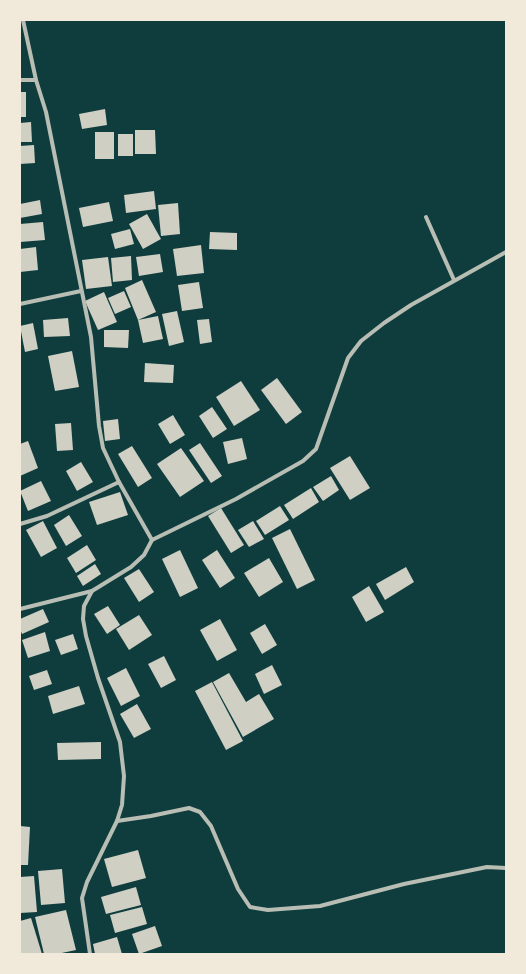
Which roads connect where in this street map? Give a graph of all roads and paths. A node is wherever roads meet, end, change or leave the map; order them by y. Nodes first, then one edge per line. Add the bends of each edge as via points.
1 (23, 20) edge
2 (20, 80) edge
3 (36, 80) junction
4 (426, 218) dead end
5 (506, 252) edge
6 (454, 280) junction
7 (81, 291) junction
8 (20, 304) edge
9 (119, 482) junction
10 (20, 524) edge
11 (152, 540) junction
12 (92, 591) junction
13 (20, 609) edge
14 (117, 820) junction
15 (506, 868) edge
16 (90, 954) edge

1 - 3 street
2 - 3 street
3 - 7 street via 46,112
4 - 6 street
5 - 6 street
6 - 11 street via 384,322 361,341 348,358 316,449 303,462 236,499
7 - 8 street
7 - 9 street via 91,336 103,448
9 - 10 street via 47,516
9 - 11 street
11 - 12 street via 144,555 131,567
12 - 13 street
12 - 14 street via 84,606 83,620 98,678 120,742 124,776 122,805
14 - 15 street via 189,808 200,812 211,826 238,889 250,907 268,910 320,906 404,884 487,867
14 - 16 street via 82,898

